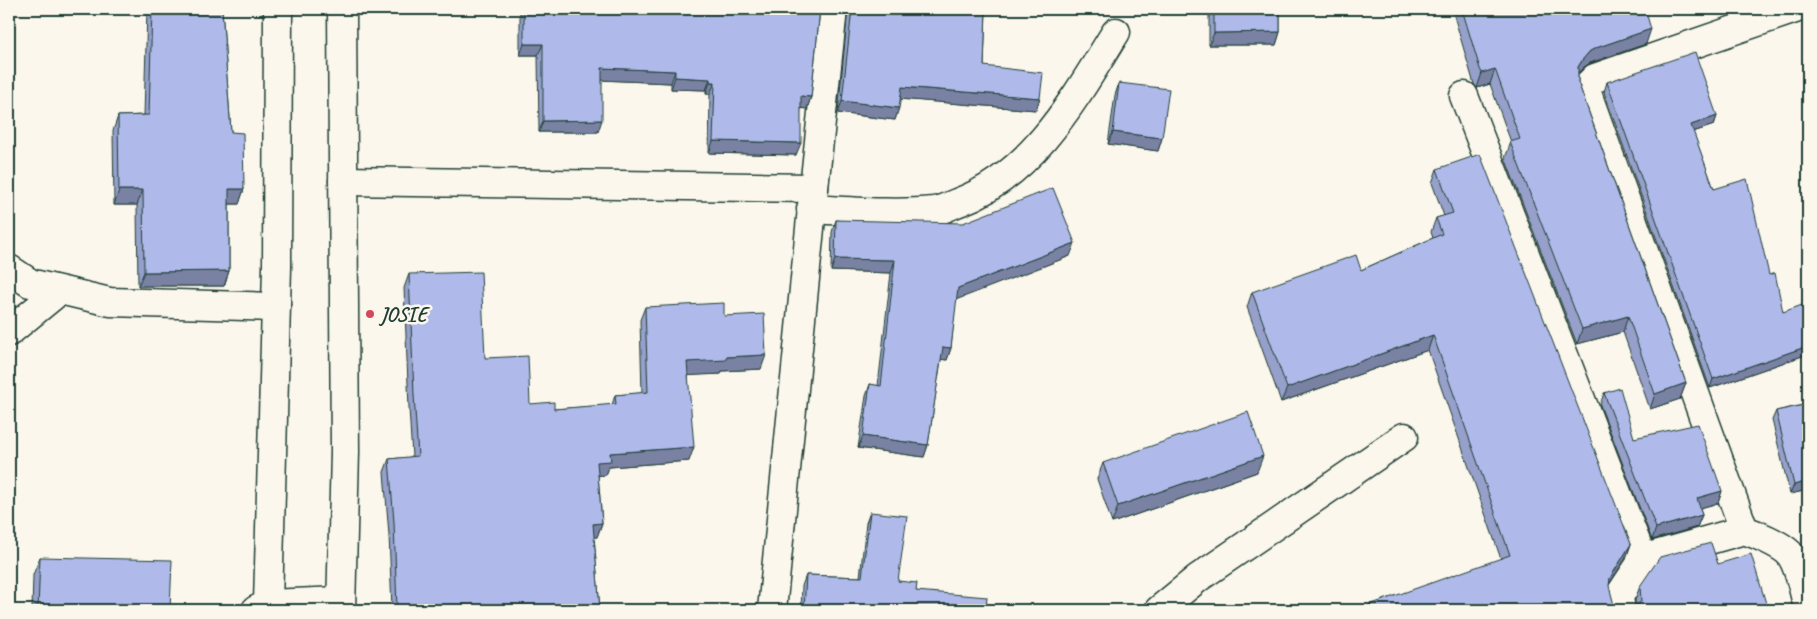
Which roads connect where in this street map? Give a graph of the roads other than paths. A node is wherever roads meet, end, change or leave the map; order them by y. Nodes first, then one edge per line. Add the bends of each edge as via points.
1 (278, 9) edge
2 (342, 9) edge
3 (834, 9) edge
4 (1795, 9) edge
5 (1116, 32) dead end
6 (1464, 96) dead end
7 (343, 181) junction
8 (813, 198) junction
9 (9, 269) edge
10 (60, 291) junction
11 (9, 292) edge
12 (276, 306) junction
13 (9, 332) edge
14 (1404, 437) dead end
15 (1744, 530) junction
16 (1643, 560) junction
17 (340, 605) edge
18 (262, 607) edge
19 (1808, 608) edge
20 (772, 610) edge
21 (1159, 610) edge
22 (1621, 610) edge

1 - 12 street
2 - 7 street
3 - 8 street
4 - 15 street via 1595,78 1588,84 1587,93
5 - 8 street via 1048,133 1012,172 975,196 936,211 888,212
6 - 16 street
7 - 8 street
7 - 17 street via 345,452
8 - 20 street
9 - 10 street via 30,283
10 - 11 street
10 - 12 street via 110,302
10 - 13 street
12 - 18 street
14 - 21 street via 1198,578
15 - 16 street
15 - 19 street via 1789,553 1795,562
16 - 22 street via 1620,593
17 - 18 street

